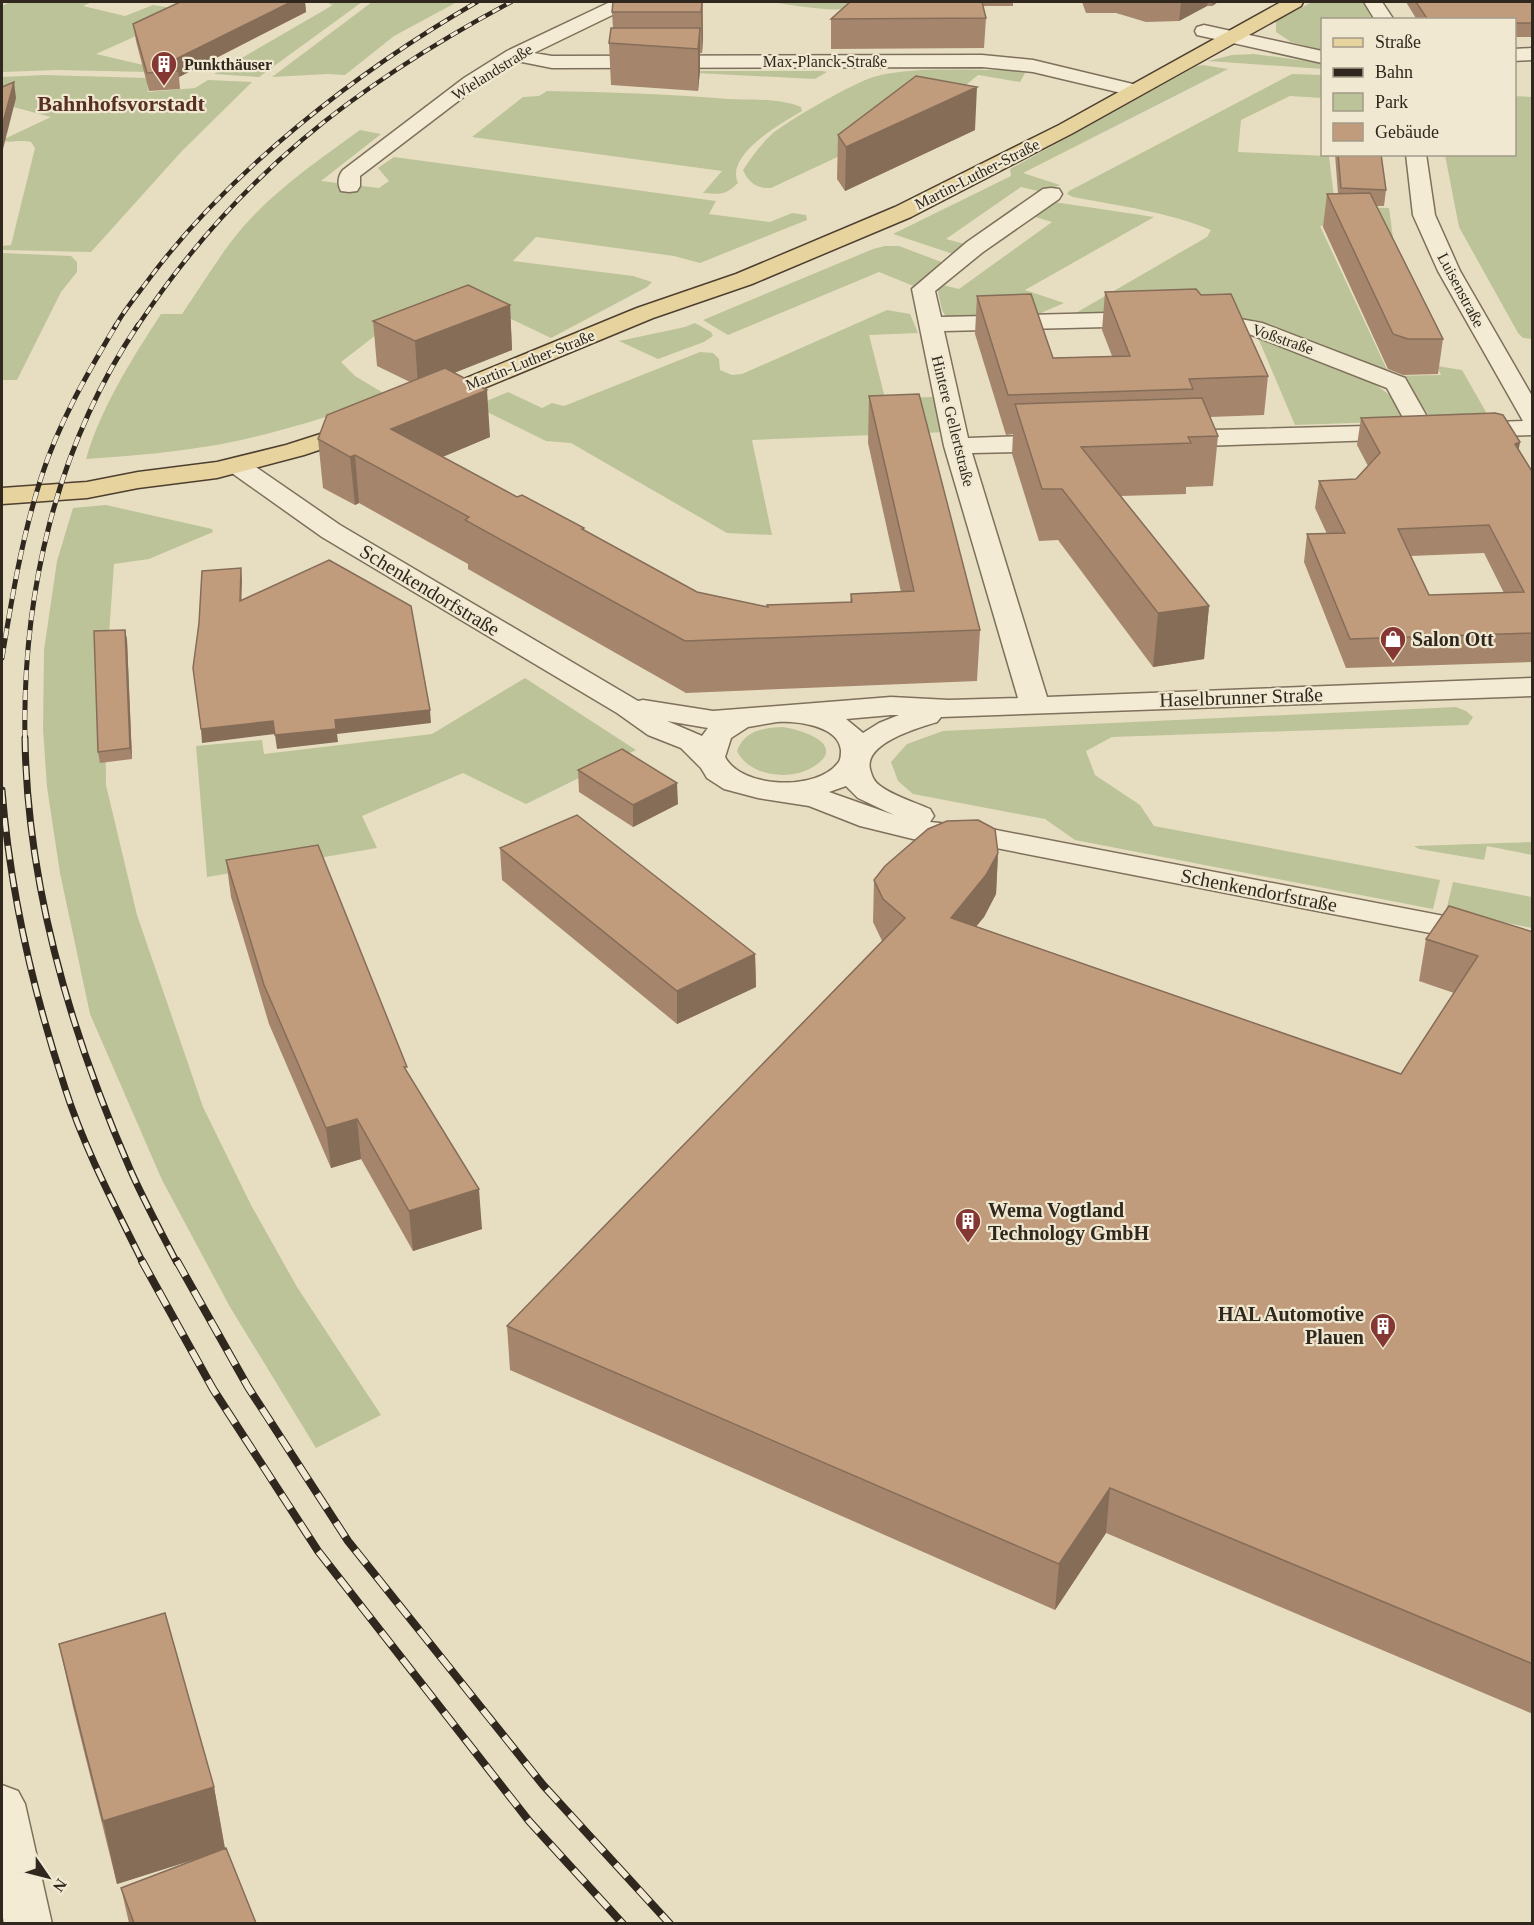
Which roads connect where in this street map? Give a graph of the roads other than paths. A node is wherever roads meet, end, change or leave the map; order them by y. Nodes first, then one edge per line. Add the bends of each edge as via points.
1 (624, 2) edge
2 (1260, 2) edge
3 (1294, 2) edge
4 (1373, 2) edge
5 (1384, 18) edge
6 (1204, 31) junction
7 (1228, 37) junction
8 (1516, 54) edge
9 (1533, 54) edge
10 (514, 55) junction
11 (1321, 57) edge
12 (1109, 84) junction
13 (1134, 90) junction
14 (1416, 156) edge
15 (349, 186) dead end
16 (1051, 194) dead end
17 (645, 313) junction
18 (930, 324) junction
19 (414, 408) edge
20 (1533, 416) edge
21 (381, 421) edge
22 (1533, 428) edge
23 (1423, 431) junction
24 (1154, 440) edge
25 (1083, 442) edge
26 (957, 446) junction
27 (238, 466) junction
28 (2, 476) edge
29 (138, 480) junction
30 (2, 496) edge
31 (1533, 687) edge
32 (1035, 705) junction
33 (627, 707) junction
34 (949, 709) junction
35 (804, 714) junction
36 (753, 716) junction
37 (855, 759) junction
38 (712, 762) junction
39 (788, 793) junction
40 (986, 837) junction
41 (1533, 943) edge
42 (2, 1804) edge
43 (28, 1923) edge

1 - 10 street, Wielandstraße
2 - 6 main road, Martin-Luther-Straße
3 - 7 main road, Martin-Luther-Straße
4 - 5 street
6 - 7 street
6 - 12 main road, Martin-Luther-Straße
7 - 11 street
7 - 13 main road, Martin-Luther-Straße
8 - 9 street
10 - 12 street, Max-Planck-Straße via 552,62 1010,62
10 - 15 street, Wielandstraße via 471,82 350,174
12 - 13 street, Max-Planck-Straße
12 - 17 main road, Martin-Luther-Straße via 952,169 722,270
13 - 17 main road, Martin-Luther-Straße via 903,212 744,279
14 - 20 street, Luisenstraße via 1424,215 1449,271
16 - 18 street, Hintere Gellertstraße via 923,289
17 - 19 main road, Martin-Luther-Straße
18 - 23 street, Voßstraße via 1177,319 1231,322 1395,383
18 - 26 street, Hintere Gellertstraße
21 - 27 main road
22 - 23 street
23 - 24 street
25 - 26 street
26 - 32 street, Hintere Gellertstraße
27 - 29 main road
27 - 33 street, Schenkendorfstraße via 332,531
28 - 29 main road via 78,474
29 - 30 main road via 77,491
31 - 32 street, Haselbrunner Straße
32 - 34 street, Haselbrunner Straße
33 - 36 street, Schenkendorfstraße via 713,720
33 - 38 street, Schenkendorfstraße via 658,729 691,742
34 - 35 street, Haselbrunner Straße via 891,706
34 - 37 street, Haselbrunner Straße via 891,726 872,738
35 - 36 street, Schenkendorfstraße
35 - 37 street, Schenkendorfstraße via 842,729 853,740
36 - 38 street, Schenkendorfstraße via 717,735 710,748
37 - 39 street, Schenkendorfstraße via 845,775 830,784
37 - 40 street, Schenkendorfstraße via 858,781 869,792 907,812
38 - 39 street, Schenkendorfstraße via 722,775 739,785
39 - 40 street, Schenkendorfstraße via 816,798 913,830
40 - 41 street, Schenkendorfstraße
42 - 43 street

